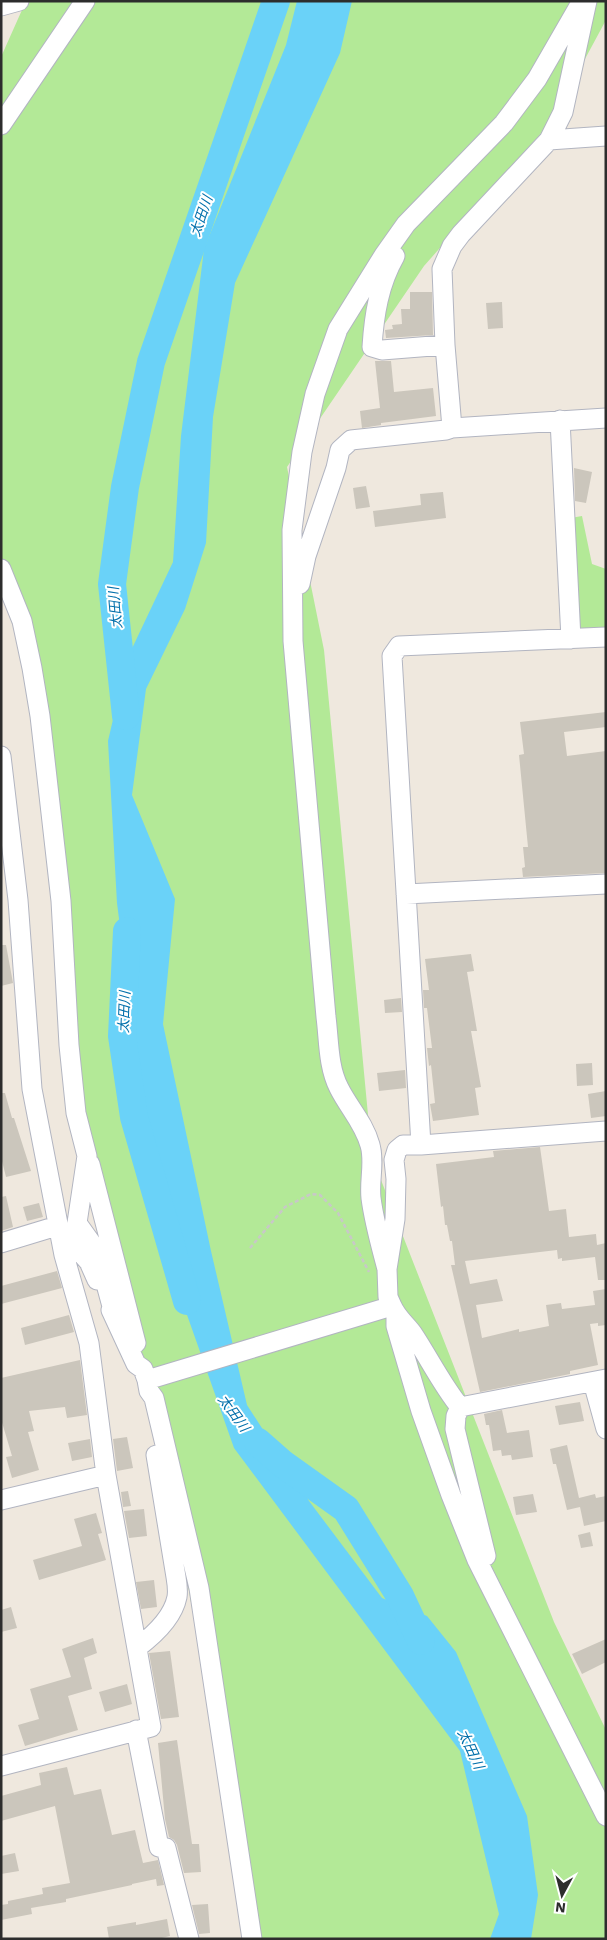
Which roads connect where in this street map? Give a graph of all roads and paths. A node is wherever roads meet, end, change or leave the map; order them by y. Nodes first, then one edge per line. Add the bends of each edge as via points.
1 (19, 1) edge
2 (85, 1) edge
3 (582, 1) edge
4 (587, 1) edge
5 (1, 6) edge
6 (1, 125) edge
7 (606, 136) edge
8 (549, 140) junction
9 (402, 230) junction
10 (445, 345) junction
11 (606, 418) edge
12 (560, 420) junction
13 (452, 428) junction
14 (1, 569) edge
15 (5, 586) edge
16 (293, 596) junction
17 (606, 638) edge
18 (571, 639) junction
19 (1, 756) edge
20 (606, 884) edge
21 (406, 894) junction
22 (606, 1131) edge
23 (421, 1145) junction
24 (87, 1156) junction
25 (57, 1226) junction
26 (1, 1243) edge
27 (250, 1248) dead end
28 (388, 1269) junction
29 (390, 1306) junction
30 (116, 1321) junction
31 (149, 1379) junction
32 (599, 1380) edge
33 (460, 1407) junction
34 (606, 1429) edge
35 (106, 1475) junction
36 (1, 1500) edge
37 (487, 1578) junction
38 (138, 1647) junction
39 (136, 1730) junction
40 (1, 1766) edge
41 (606, 1816) edge
42 (189, 1939) edge
43 (252, 1939) edge

1 - 5 street
2 - 6 street
3 - 9 street via 537,79 504,123
4 - 8 street via 564,112
7 - 8 street
8 - 10 street via 452,246 442,268
9 - 10 street via 406,235 380,288 372,347 382,350
9 - 16 street via 338,329 315,394 302,452 292,530
10 - 13 street
11 - 12 street
12 - 13 street
12 - 18 street
13 - 16 street via 351,440 340,450 298,590
14 - 15 street
15 - 24 street via 22,621 40,716 61,900 76,1113
16 - 28 street via 293,641 332,1070 370,1146 371,1197
17 - 18 street
18 - 21 street via 399,646 392,656
19 - 25 street via 18,900 32,1088
20 - 21 street
21 - 23 street
22 - 23 street
23 - 28 street via 404,1145 394,1156 395,1219
24 - 30 street via 77,1223 97,1251
24 - 31 street
25 - 26 street
25 - 30 street via 89,1262
25 - 35 street via 89,1343
27 - 29 path via 285,1207 311,1194 320,1195 338,1213
28 - 29 street
29 - 31 street
29 - 33 street via 406,1324
29 - 37 street via 421,1411 451,1495
30 - 31 street via 136,1364
31 - 38 street via 146,1398 177,1597 170,1615
31 - 43 street via 199,1588
32 - 33 street
32 - 34 street
33 - 37 street via 455,1429 486,1556
35 - 36 street
35 - 38 street
37 - 41 street
38 - 39 street via 151,1727
39 - 40 street
39 - 42 street via 159,1847 166,1848

